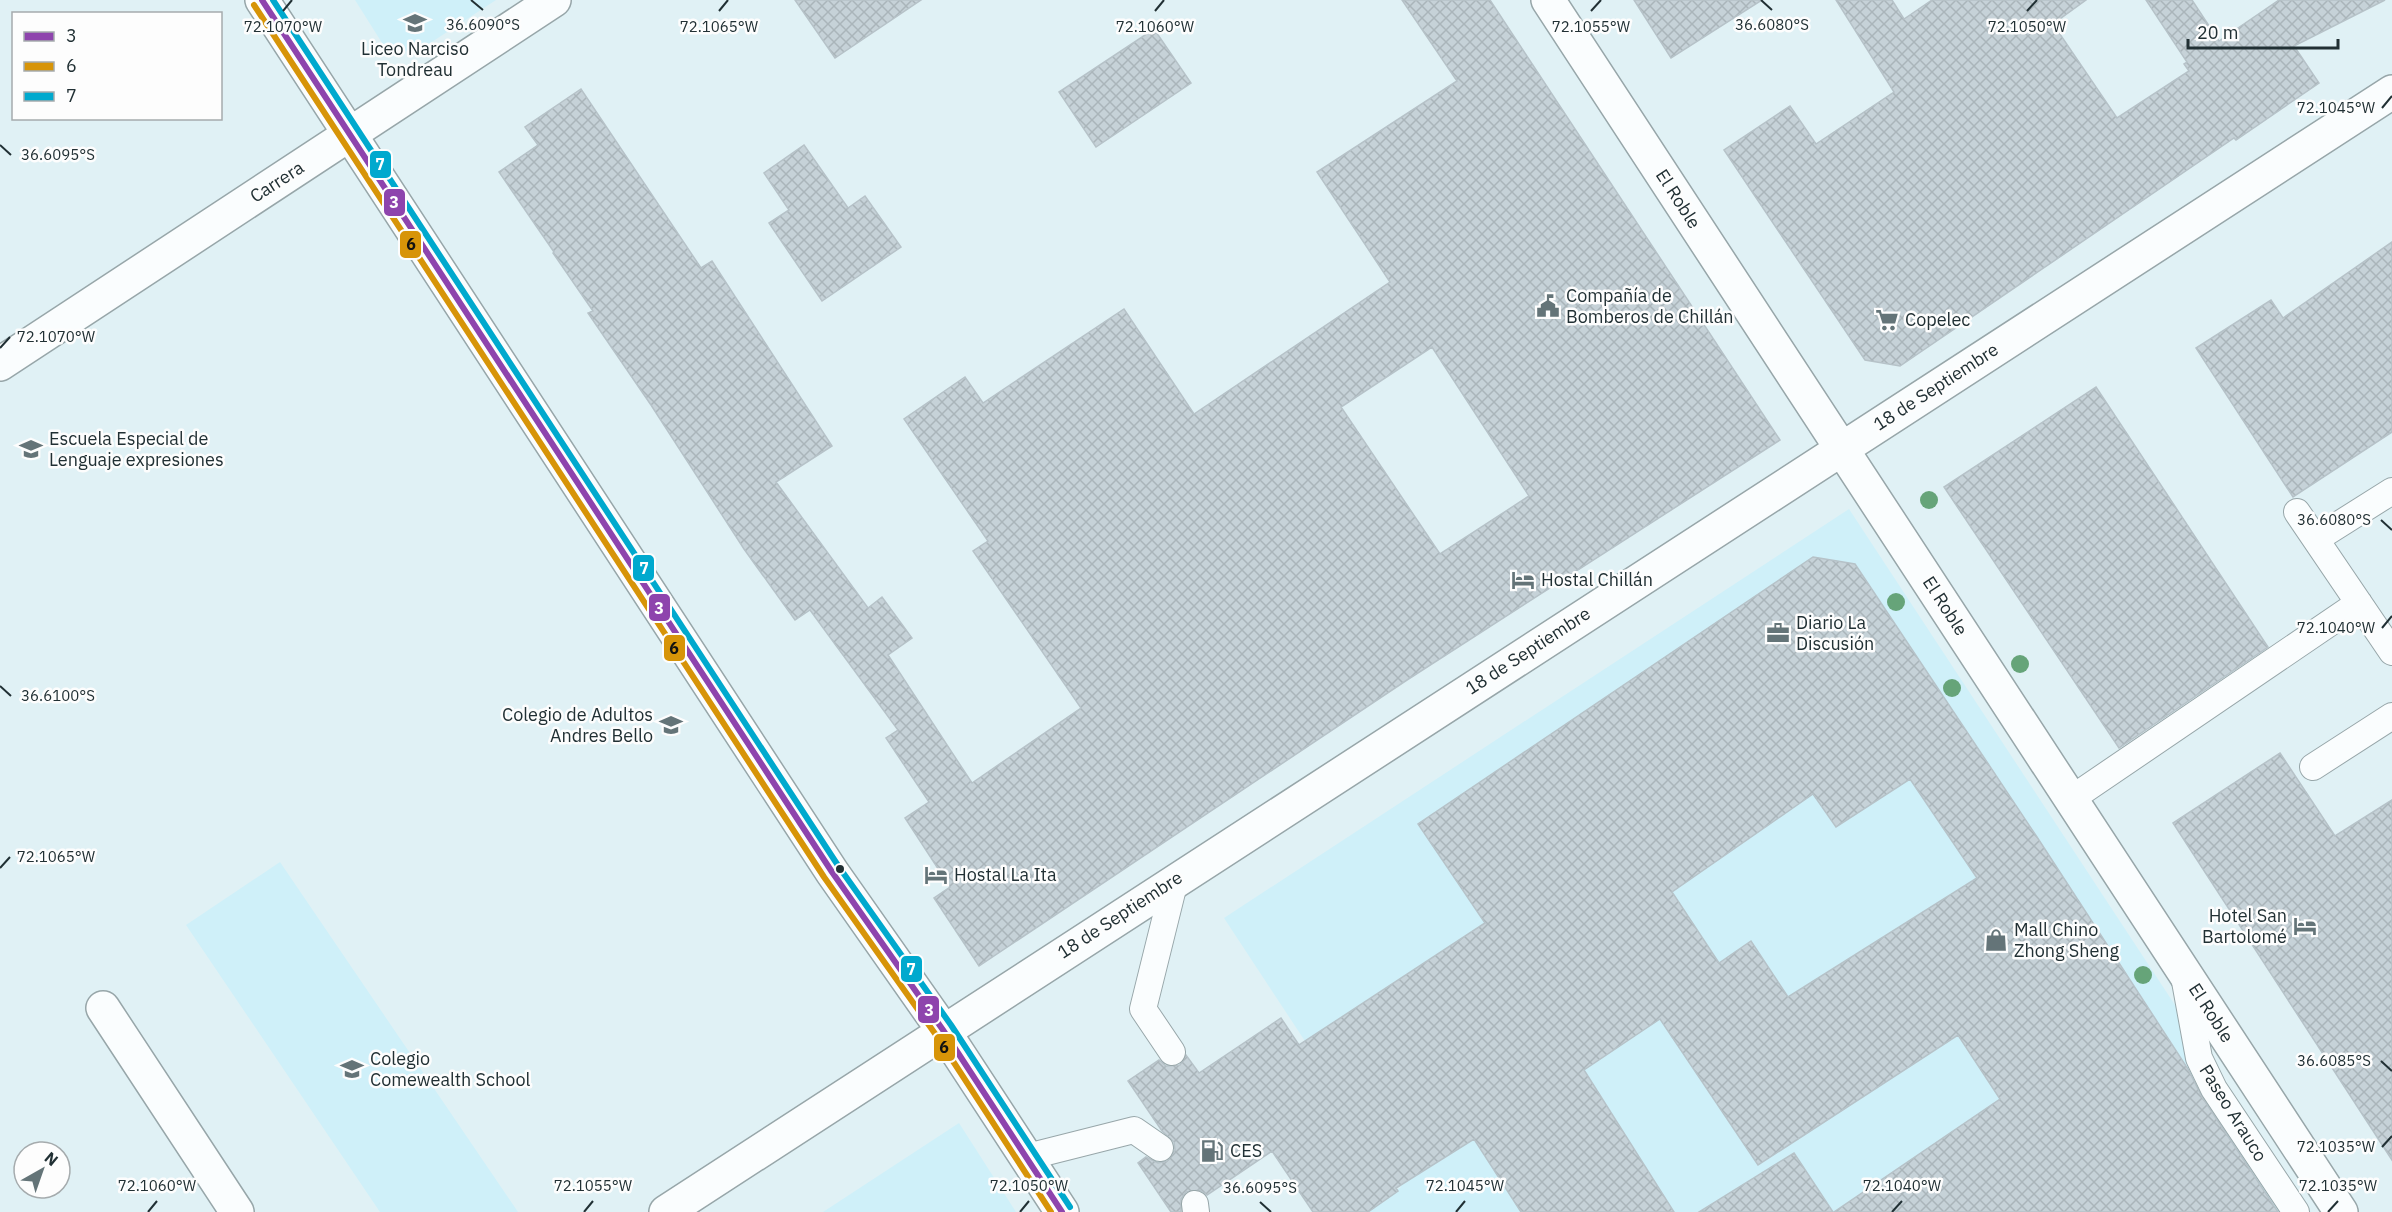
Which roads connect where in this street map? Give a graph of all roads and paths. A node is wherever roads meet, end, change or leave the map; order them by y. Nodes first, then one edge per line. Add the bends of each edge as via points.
1 (262, 0) edge
2 (554, 0) edge
3 (1548, 0) edge
4 (2392, 92) edge
5 (350, 134) junction
6 (0, 364) edge
7 (1842, 449) junction
8 (2392, 491) edge
9 (2297, 512) dead end
10 (2316, 539) junction
11 (2359, 603) junction
12 (2392, 652) edge
13 (2392, 716) edge
14 (2313, 767) dead end
15 (2071, 799) junction
16 (1174, 880) junction
17 (2182, 970) junction
18 (103, 1008) dead end
19 (943, 1030) junction
20 (1172, 1052) dead end
21 (1160, 1148) dead end
22 (1026, 1157) junction
23 (237, 1212) edge
24 (666, 1212) edge
25 (1062, 1212) edge
26 (2296, 1212) edge
27 (2341, 1212) edge

1 - 5 street
2 - 5 street, Carrera
3 - 7 street, El Roble
4 - 7 street, 18 de Septiembre
5 - 6 street, Carrera
5 - 19 street via 832,872
7 - 15 street, El Roble
7 - 16 street, 18 de Septiembre
8 - 10 lane
9 - 10 lane
10 - 11 lane
11 - 12 lane
11 - 15 lane
13 - 14 lane
15 - 17 street, El Roble
16 - 19 street, 18 de Septiembre
16 - 20 lane via 1143,1009
17 - 26 lane, Paseo Arauco via 2199,1058 2214,1089
17 - 27 street, El Roble
18 - 23 street
19 - 22 street
19 - 24 street, 18 de Septiembre
21 - 22 lane via 1134,1130
22 - 25 street

